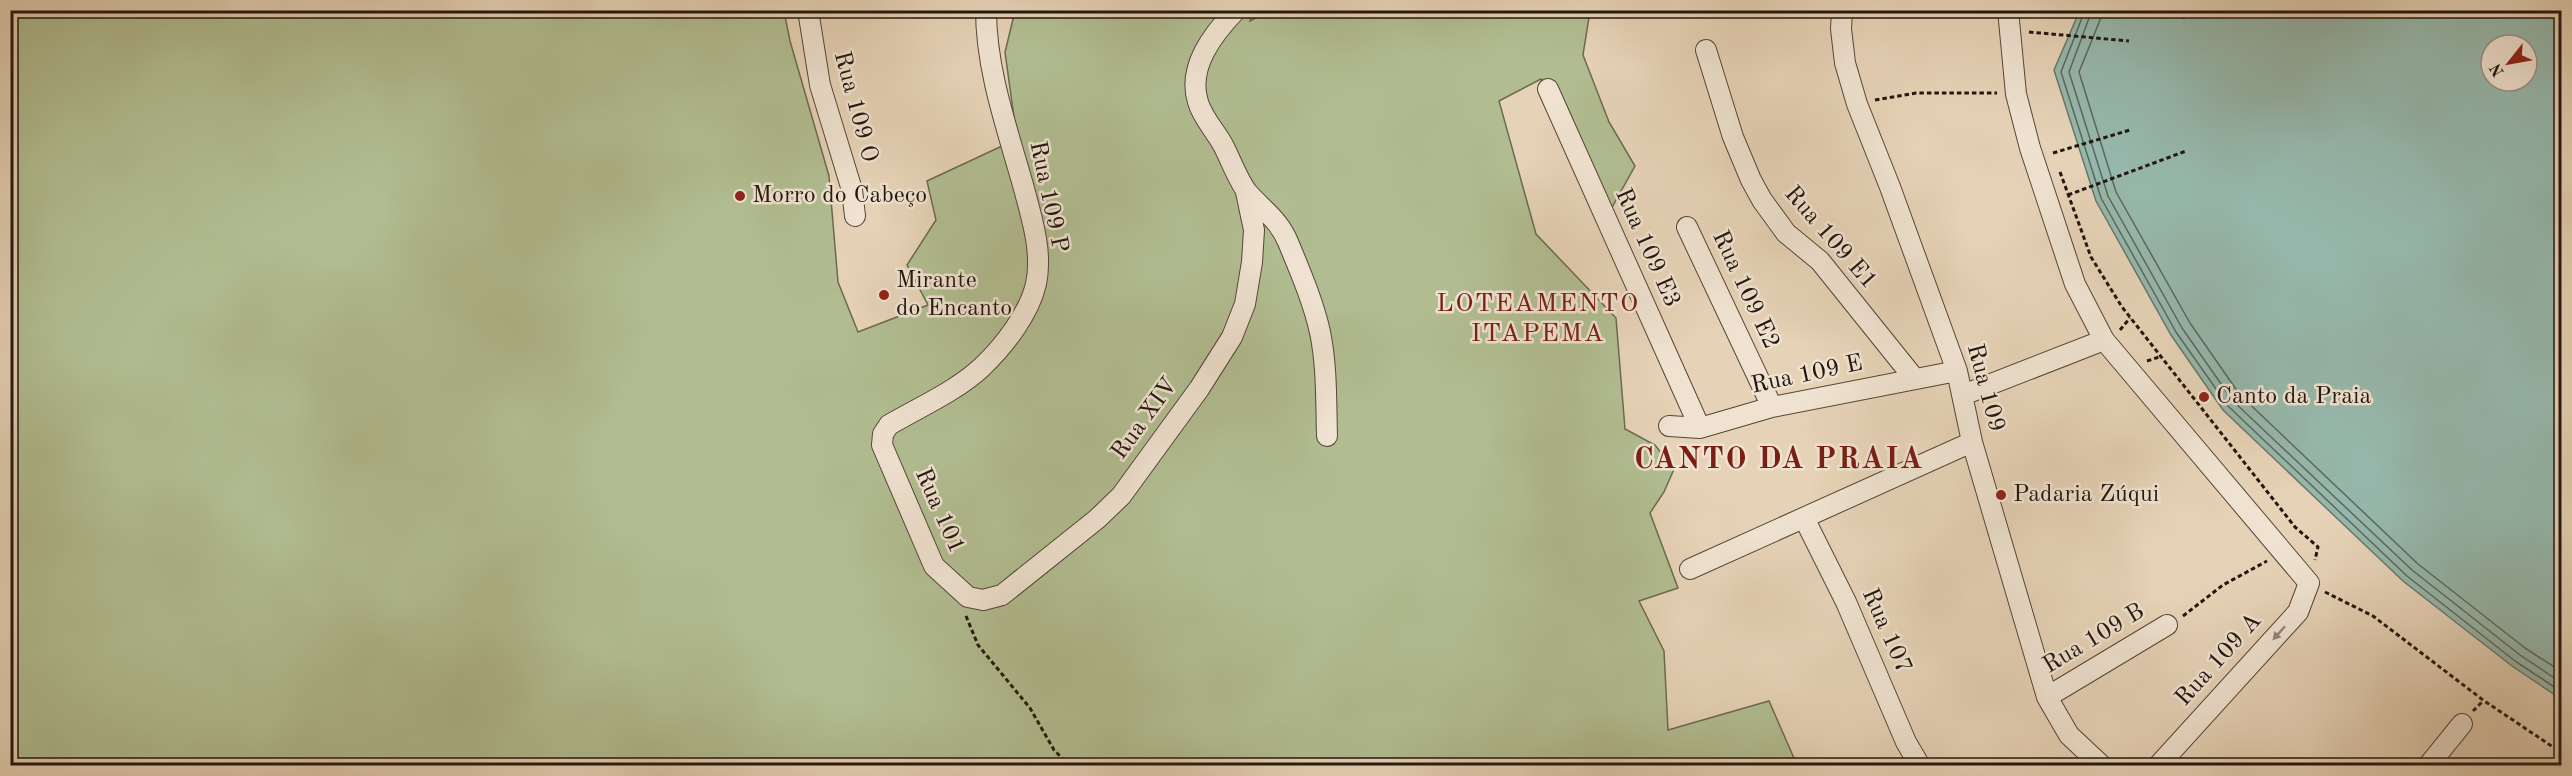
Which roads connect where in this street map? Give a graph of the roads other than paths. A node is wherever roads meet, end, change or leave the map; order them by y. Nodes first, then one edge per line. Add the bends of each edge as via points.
1 (808, 10) edge
2 (986, 10) edge
3 (1236, 10) edge
4 (1842, 10) edge
5 (2008, 10) edge
6 (1706, 50) dead end
7 (1548, 89) dead end
8 (1246, 192) junction
9 (855, 216) dead end
10 (1688, 227) dead end
11 (2104, 340) junction
12 (1957, 371) junction
13 (1914, 378) junction
14 (1963, 395) junction
15 (1772, 407) junction
16 (1669, 426) dead end
17 (1700, 428) junction
18 (883, 434) joint
19 (1327, 436) dead end
20 (1972, 442) junction
21 (1804, 518) junction
22 (1690, 569) dead end
23 (968, 597) joint
24 (2167, 625) road end
25 (2047, 697) junction
26 (2462, 724) dead end
27 (1920, 765) edge
28 (2102, 765) edge
29 (2158, 765) edge
30 (2428, 765) edge

1 - 9 street, Rua 109 O via 820,84 852,190
2 - 18 street, Rua 109 P via 995,81 1039,257 1036,283 1029,305 981,369 889,426
3 - 8 street via 1204,51 1196,72 1195,90 1198,105
4 - 12 street, Rua 109 via 1840,29 1845,63 1857,104
5 - 11 street via 2016,94 2030,148 2071,273
6 - 13 street, Rua 109 E1 via 1733,137 1762,200 1786,233 1820,261
7 - 17 street, Rua 109 E3
8 - 19 street via 1268,211 1287,239 1304,280 1319,331 1325,370
8 - 23 street, Rua XIV via 1254,230 1245,304 1232,337 1199,389 1121,496 1097,519 1002,596 983,600
10 - 15 street, Rua 109 E2
11 - 14 street
11 -> 29 street, Rua 109 A via 2309,584 2298,612
12 - 13 street, Rua 109 E
12 - 14 street, Rua 109
13 - 15 street, Rua 109 E
14 - 20 street, Rua 109
15 - 17 street, Rua 109 E
16 - 17 street, Rua 109 E
18 - 23 street, Rua 101 via 882,445 934,566
20 - 21 street
20 - 25 street, Rua 109
21 - 22 street
21 - 27 street, Rua 107
24 - 25 street, Rua 109 B
25 - 28 street, Rua 109 via 2069,735
26 - 30 street

